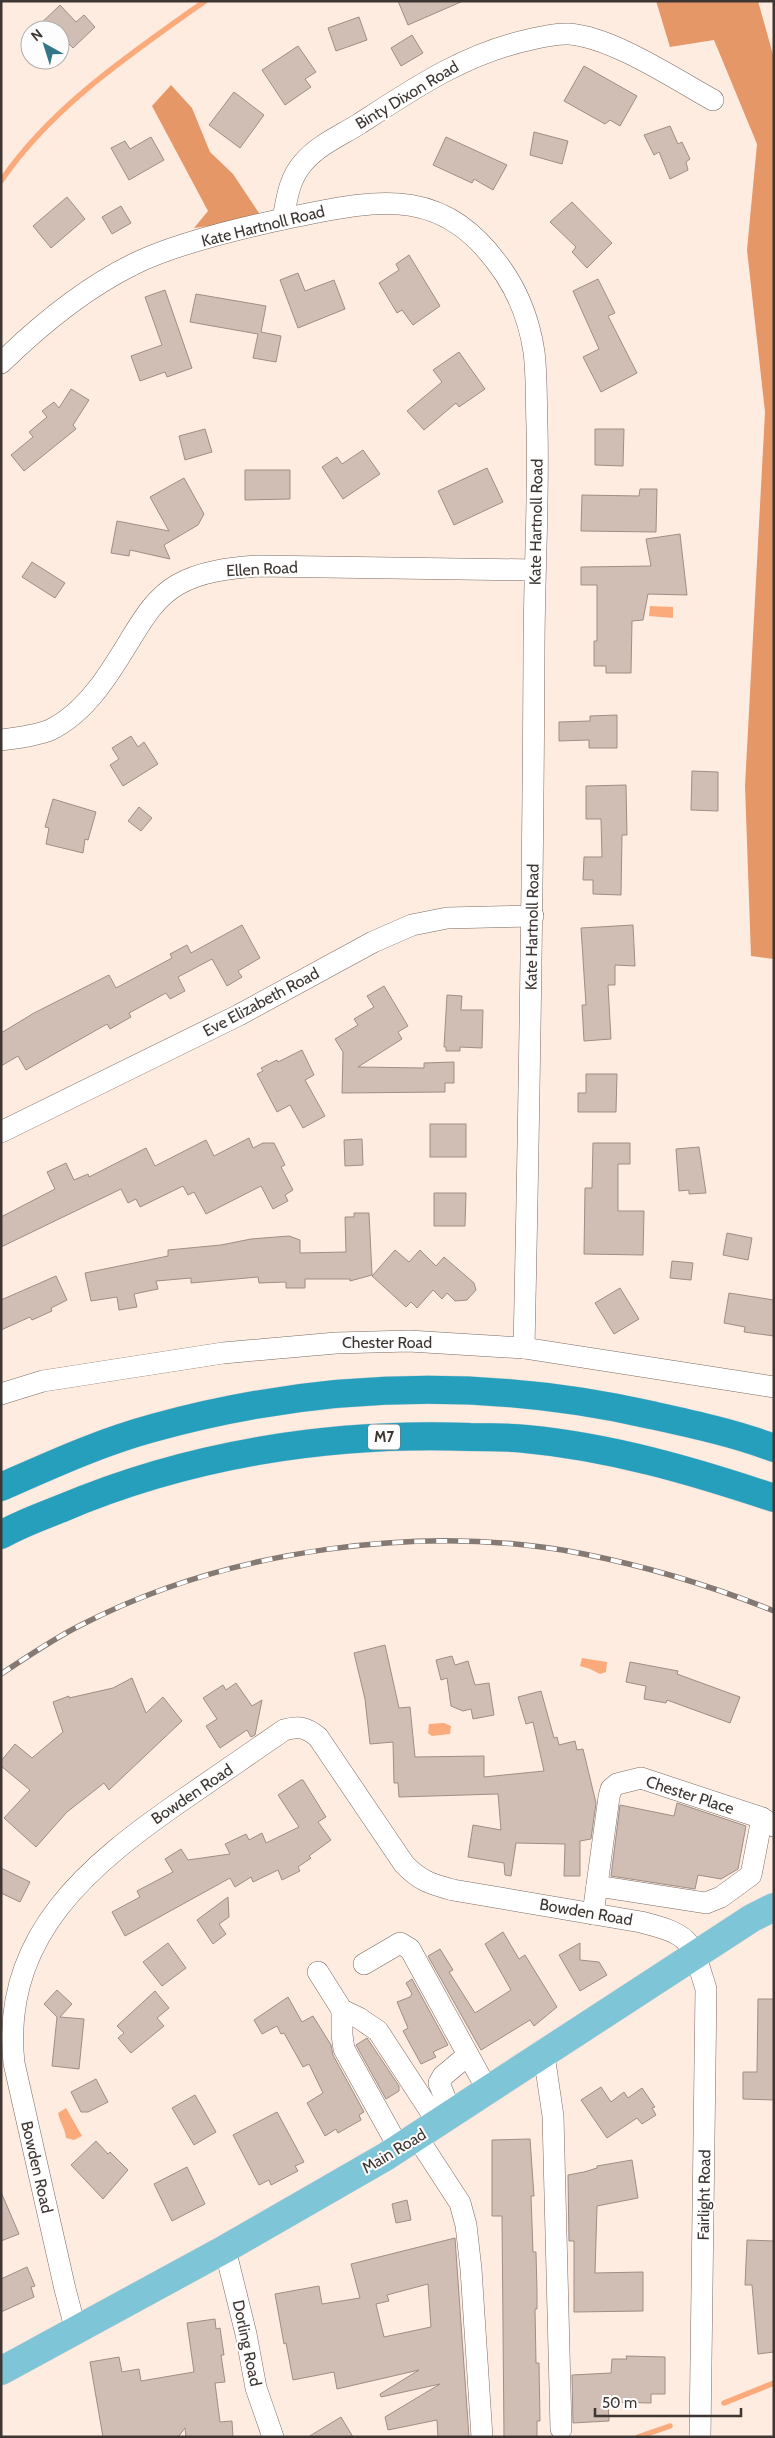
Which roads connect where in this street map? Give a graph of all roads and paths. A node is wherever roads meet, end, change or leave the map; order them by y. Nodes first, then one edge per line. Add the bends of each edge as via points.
1 (713, 100) dead end
2 (283, 219) junction
3 (1, 363) edge
4 (534, 570) junction
5 (1, 740) edge
6 (533, 916) junction
7 (1, 1132) edge
8 (524, 1348) junction
9 (774, 1386) edge
10 (1, 1394) edge
11 (774, 1448) edge
12 (1, 1487) edge
13 (774, 1498) edge
14 (1, 1535) edge
15 (768, 1822) edge
16 (597, 1886) junction
17 (774, 1907) edge
18 (593, 1914) junction
19 (696, 1955) junction
20 (364, 1964) dead end
21 (318, 1972) dead end
22 (342, 2010) junction
23 (468, 2055) junction
24 (544, 2055) junction
25 (488, 2091) junction
26 (426, 2131) junction
27 (225, 2249) junction
28 (76, 2331) junction
29 (1, 2371) edge
30 (561, 2429) dead end
31 (273, 2437) edge
32 (482, 2437) edge
33 (700, 2437) edge

1 - 2 street, Binty Dixon Road via 625,52 576,35 548,35 514,43 475,55 436,74 322,146 302,163 292,180
2 - 3 street, Kate Hartnoll Road via 192,243 133,264 60,311
2 - 4 street, Kate Hartnoll Road via 369,203 419,206 464,229 482,245 508,278 525,315 534,353 538,477
4 - 5 street, Ellen Road via 258,566 220,570 198,577 178,585 158,600 85,704 63,723 48,730
4 - 6 street, Kate Hartnoll Road
6 - 7 street, Eve Elizabeth Road via 447,918 412,925 372,942 239,1015
6 - 8 street, Kate Hartnoll Road
8 - 9 street, Chester Road
8 - 10 street, Chester Road via 409,1341 336,1343 223,1353 116,1368 43,1381
11 - 12 highway via 720,1431 605,1405 498,1391 423,1388 328,1394 235,1408 152,1428 62,1460
13 - 14 highway, M7 via 704,1475 626,1455 525,1439 364,1438 252,1450 166,1472 89,1496
15 - 16 street via 751,1875 706,1903
15 - 16 street, Chester Place via 641,1778 617,1784 609,1797
16 - 18 street, Chester Place
17 - 19 main road, Main Road
18 - 19 street, Bowden Road via 664,1928 684,1936
18 - 28 street, Bowden Road via 453,1890 416,1876 404,1864 318,1737 308,1729 296,1726 284,1730 132,1834 81,1880 43,1927 18,1984 12,2010 10,2035 14,2063
19 - 24 main road, Main Road
19 - 33 street, Fairlight Road via 706,1989
20 - 23 street via 395,1946 405,1945 410,1949
21 - 22 street
22 - 26 street via 378,2031
22 - 26 street via 344,2049
23 - 25 street
23 - 26 street via 439,2083
24 - 25 main road, Main Road
24 - 30 street via 553,2116
25 - 26 main road, Main Road
26 - 27 main road, Main Road
26 - 32 street via 460,2203 466,2225
27 - 28 main road, Main Road
27 - 31 street, Dorling Road via 256,2388
28 - 29 main road, Main Road

